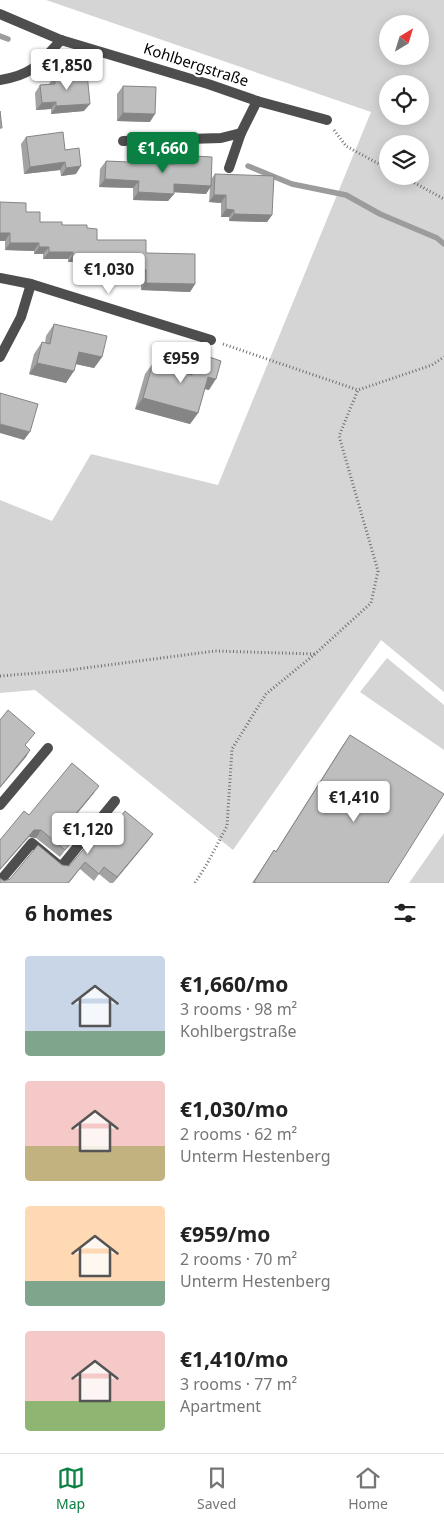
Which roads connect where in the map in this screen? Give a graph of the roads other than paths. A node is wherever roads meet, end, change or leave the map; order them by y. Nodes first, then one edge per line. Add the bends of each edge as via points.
1 (0, 14) edge
2 (61, 40) junction
3 (0, 80) edge
4 (257, 101) junction
5 (327, 120) road end
6 (241, 133) junction
7 (123, 141) dead end
8 (229, 168) dead end
9 (0, 278) edge
10 (31, 284) junction
11 (211, 340) road end
12 (0, 357) edge
13 (48, 748) dead end
14 (115, 801) dead end
15 (0, 805) edge
16 (0, 881) edge

1 - 2 street, Kohlbergstraße
2 - 3 street via 36,67 20,76
2 - 4 street, Kohlbergstraße
4 - 5 street, Kohlbergstraße
4 - 6 street
6 - 7 street via 221,138
6 - 8 street
9 - 10 street
10 - 11 street
10 - 12 street via 21,316
13 - 15 street
14 - 16 street via 61,868 32,843

